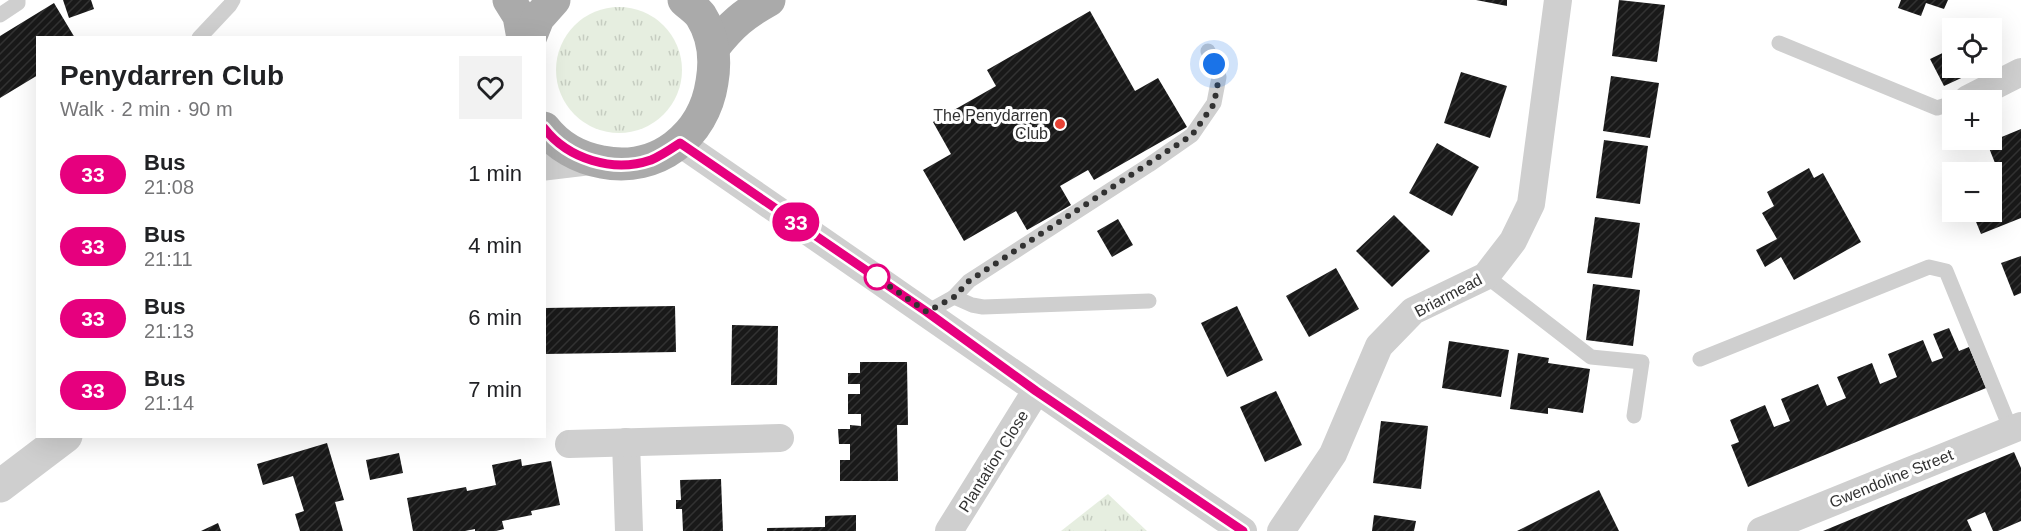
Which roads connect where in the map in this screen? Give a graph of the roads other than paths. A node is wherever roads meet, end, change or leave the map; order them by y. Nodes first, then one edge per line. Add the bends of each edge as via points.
1 (18, 0) edge
2 (232, 0) edge
3 (509, 0) edge
4 (554, 0) edge
5 (684, 0) edge
6 (768, 0) edge
7 (1558, 0) edge
8 (0, 15) edge
9 (201, 36) edge
10 (523, 36) edge
11 (531, 36) edge
12 (1779, 43) dead end
13 (714, 47) junction
14 (1208, 51) dead end
15 (2021, 72) edge
16 (1984, 90) edge
17 (1942, 107) edge
18 (546, 131) edge
19 (680, 143) junction
20 (586, 159) junction
21 (546, 164) edge
22 (1486, 276) junction
23 (954, 297) junction
24 (1149, 301) dead end
25 (927, 312) junction
26 (1700, 359) dead end
27 (1036, 391) junction
28 (1634, 416) dead end
29 (2016, 428) edge
30 (63, 438) edge
31 (780, 438) dead end
32 (626, 442) junction
33 (569, 444) dead end
34 (0, 486) edge
35 (629, 531) edge
36 (949, 531) edge
37 (1243, 531) edge
38 (1281, 531) edge
39 (1761, 531) edge

1 - 8 lane
2 - 9 lane
3 - 10 main road via 519,16
4 - 11 main road via 538,18
5 - 13 main road via 700,15
6 - 13 main road via 730,26
7 - 22 street, Briarmead via 1531,204 1513,242
12 - 17 lane via 1937,108
13 - 19 main road via 710,101 693,130
14 - 23 lane via 1219,77 1214,104 1192,135 969,281
15 - 16 street
18 - 20 main road via 553,140
19 - 20 main road via 651,160 618,166
19 - 25 street
20 - 21 street
22 - 28 lane via 1591,357 1642,362
22 - 38 street, Briarmead via 1413,311 1379,346 1333,454
23 - 24 lane via 983,307
23 - 25 lane
25 - 27 street
26 - 29 lane via 1929,267 1946,271
27 - 36 street, Plantation Close
27 - 37 street
29 - 39 street, Gwendoline Street
30 - 34 street
31 - 32 street
32 - 33 street
32 - 35 street

